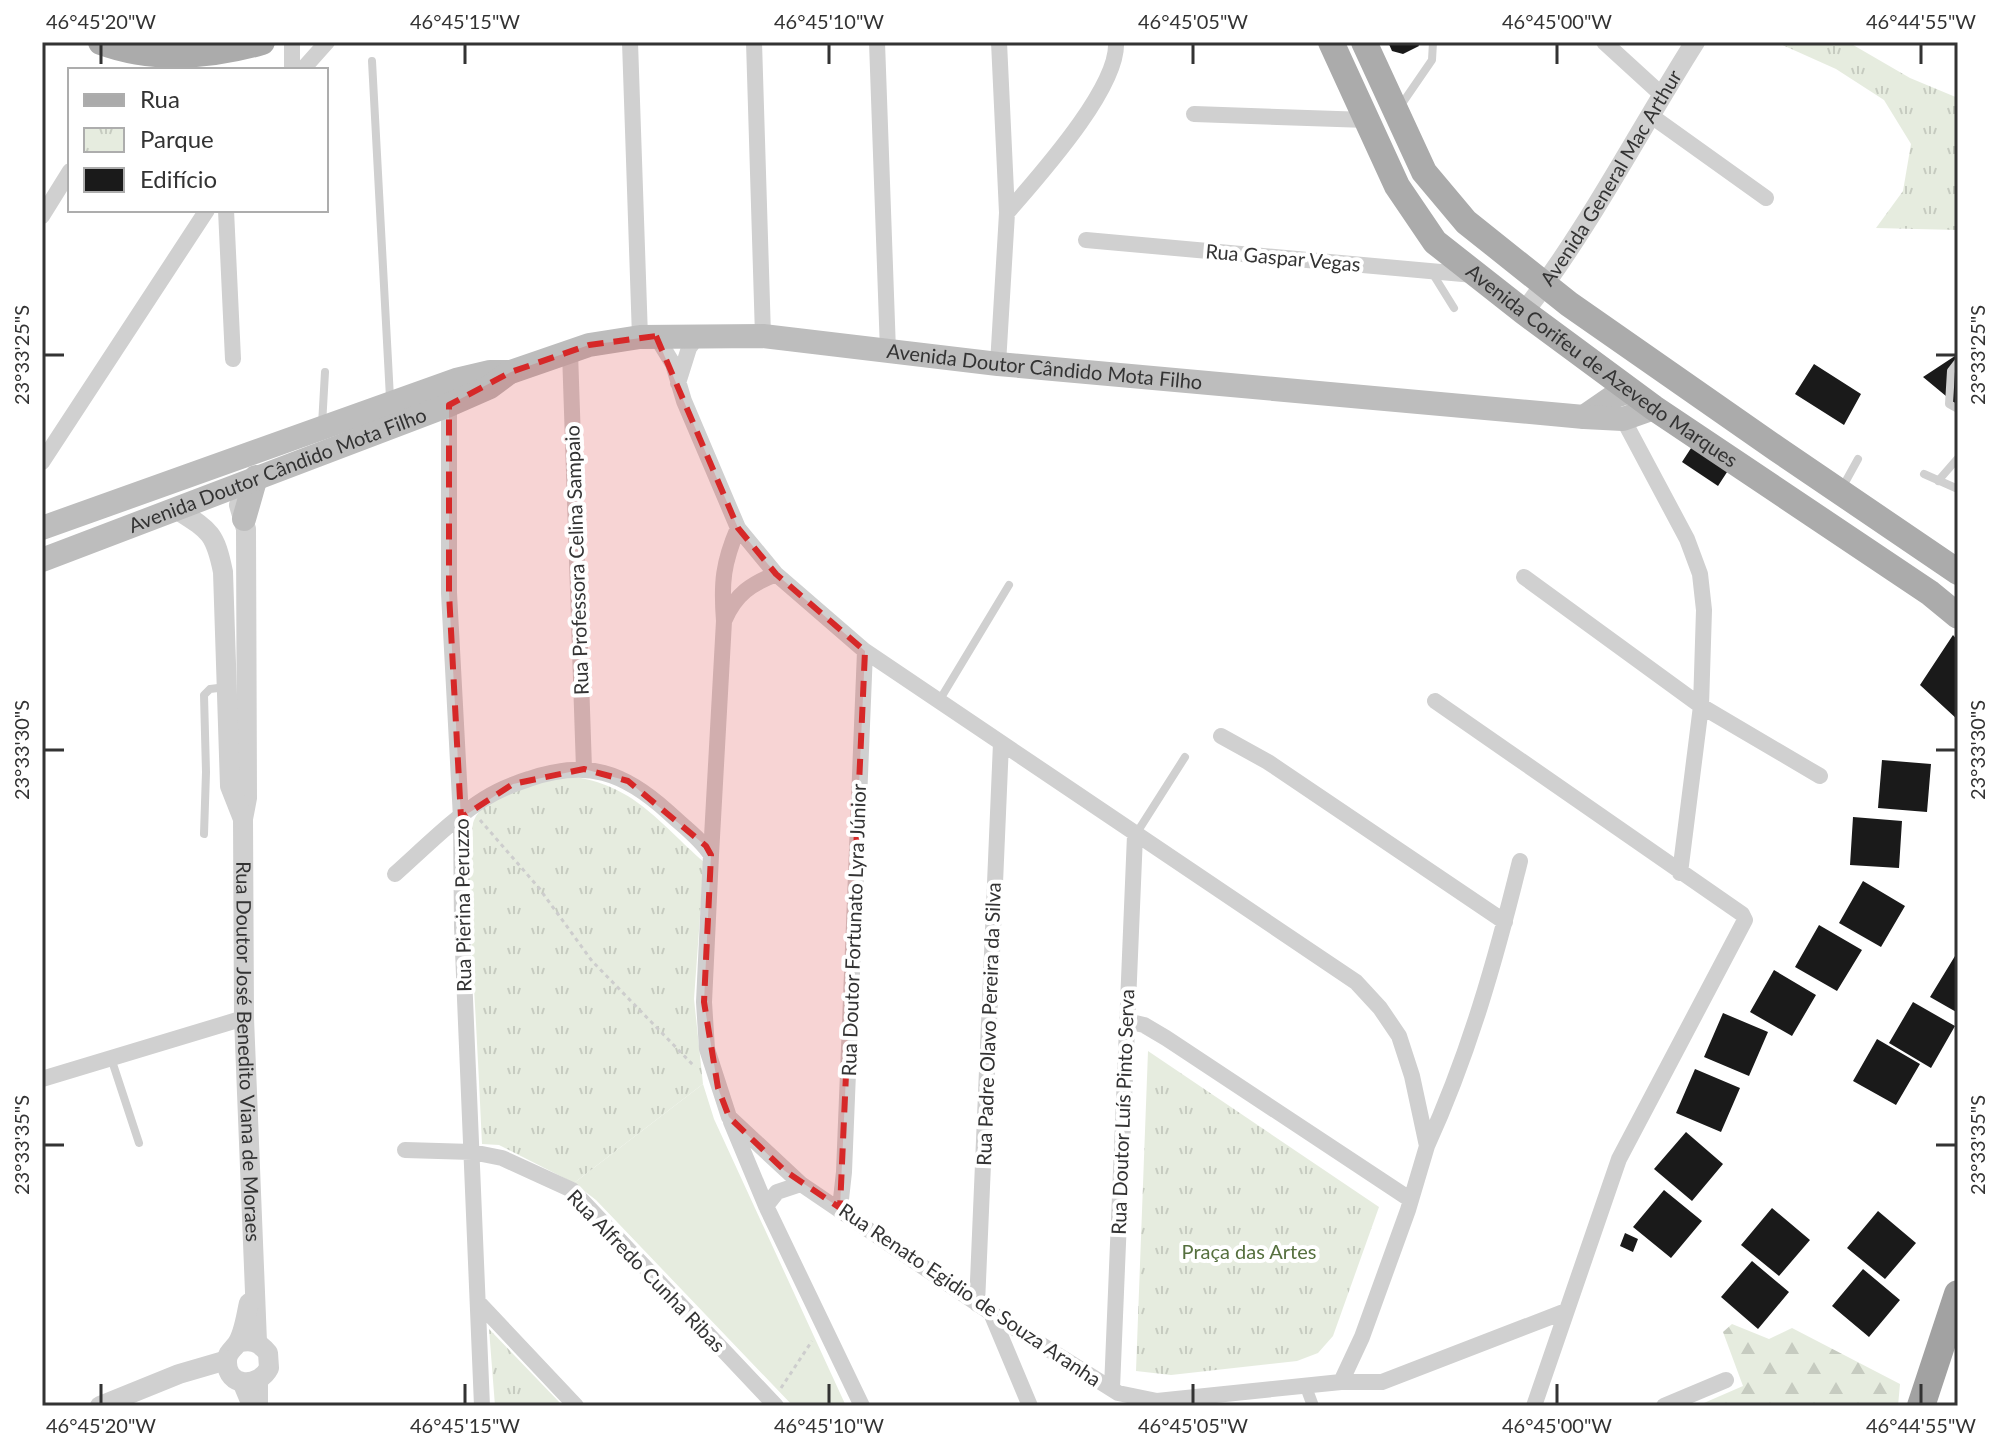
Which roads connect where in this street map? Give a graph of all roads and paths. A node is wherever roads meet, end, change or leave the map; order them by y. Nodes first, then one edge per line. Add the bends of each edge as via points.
1 (101, 42) edge
2 (262, 42) edge
3 (292, 42) edge
4 (327, 42) edge
5 (630, 42) edge
6 (754, 42) edge
7 (877, 42) edge
8 (999, 42) edge
9 (1116, 42) edge
10 (1331, 42) edge
11 (1364, 42) edge
12 (1433, 42) edge
13 (1604, 42) edge
14 (1695, 42) edge
15 (372, 61) dead end
16 (137, 62) edge
17 (292, 68) edge
18 (304, 68) edge
19 (1662, 95) junction
20 (1396, 112) junction
21 (1194, 114) dead end
22 (1650, 115) junction
23 (1367, 120) junction
24 (68, 174) edge
25 (1766, 198) dead end
26 (206, 212) edge
27 (226, 212) edge
28 (1007, 213) junction
29 (42, 216) edge
30 (1086, 240) dead end
31 (1431, 271) junction
32 (1480, 276) junction
33 (1544, 286) junction
34 (1454, 308) dead end
35 (1524, 312) junction
36 (648, 336) junction
37 (698, 336) junction
38 (763, 336) junction
39 (888, 351) junction
40 (570, 352) junction
41 (233, 359) dead end
42 (1958, 362) edge
43 (998, 364) junction
44 (325, 372) dead end
45 (511, 372) junction
46 (1672, 376) junction
47 (678, 385) junction
48 (1630, 391) junction
49 (390, 403) junction
50 (449, 405) junction
51 (1654, 408) junction
52 (1958, 409) edge
53 (1584, 417) junction
54 (1623, 419) junction
55 (322, 426) junction
56 (1958, 458) edge
57 (1858, 459) dead end
58 (42, 462) edge
59 (218, 463) junction
60 (1924, 474) dead end
61 (256, 477) junction
62 (1938, 481) junction
63 (231, 487) junction
64 (1958, 489) edge
65 (145, 490) junction
66 (1840, 492) junction
67 (166, 512) junction
68 (46, 522) edge
69 (245, 524) junction
70 (738, 528) junction
71 (215, 539) junction
72 (42, 560) edge
73 (1958, 572) edge
74 (776, 574) junction
75 (1524, 577) dead end
76 (1009, 585) dead end
77 (223, 596) junction
78 (245, 598) junction
79 (1958, 616) edge
80 (724, 621) junction
81 (865, 651) junction
82 (236, 686) junction
83 (939, 701) junction
84 (1435, 701) dead end
85 (1701, 706) junction
86 (1221, 736) dead end
87 (1001, 743) junction
88 (1185, 757) dead end
89 (584, 769) junction
90 (1820, 776) dead end
91 (467, 812) junction
92 (204, 834) dead end
93 (1135, 835) junction
94 (711, 855) junction
95 (1520, 861) dead end
96 (1680, 873) junction
97 (395, 874) dead end
98 (1505, 922) junction
99 (244, 1018) junction
100 (1127, 1021) junction
101 (111, 1058) junction
102 (700, 1071) dead end
103 (42, 1079) edge
104 (729, 1117) junction
105 (139, 1143) dead end
106 (1427, 1146) junction
107 (405, 1150) dead end
108 (472, 1152) junction
109 (785, 1171) junction
110 (801, 1184) junction
111 (757, 1185) junction
112 (1411, 1200) junction
113 (766, 1206) junction
114 (840, 1208) junction
115 (1958, 1294) edge
116 (478, 1302) junction
117 (984, 1309) junction
118 (1566, 1311) junction
119 (814, 1338) dead end
120 (242, 1363) junction
121 (1726, 1380) dead end
122 (1341, 1382) junction
123 (1306, 1387) junction
124 (1112, 1388) junction
125 (778, 1399) edge
126 (100, 1406) edge
127 (250, 1406) edge
128 (260, 1406) edge
129 (482, 1406) edge
130 (576, 1406) edge
131 (862, 1406) edge
132 (1030, 1406) edge
133 (1313, 1406) edge
134 (1534, 1406) edge
135 (1664, 1406) edge
136 (1921, 1406) edge

1 - 16 main road
2 - 16 main road
3 - 17 street
4 - 18 street
5 - 36 street
6 - 38 street
7 - 39 street
8 - 28 street
9 - 28 street via 1110,74 1047,167
10 - 23 main road, Avenida Corifeu de Azevedo Marques
11 - 20 main road, Avenida Corifeu de Azevedo Marques
12 - 20 lane via 1432,60
13 - 19 street
14 - 19 street, Avenida General Mac Arthur
15 - 49 lane
19 - 22 street, Avenida General Mac Arthur
20 - 33 main road, Avenida Corifeu de Azevedo Marques via 1424,172 1466,222
21 - 23 street
22 - 25 street
22 - 33 street, Avenida General Mac Arthur
23 - 32 main road, Avenida Corifeu de Azevedo Marques via 1415,216 1435,242
24 - 29 street
26 - 58 street
27 - 41 street
28 - 43 street
30 - 31 street, Rua Gaspar Vegas
31 - 32 street, Rua Gaspar Vegas
31 - 34 lane
32 - 35 main road, Avenida Corifeu de Azevedo Marques
33 - 35 street, Avenida General Mac Arthur
33 - 46 main road, Avenida Corifeu de Azevedo Marques
35 - 48 main road, Avenida Corifeu de Azevedo Marques
36 - 37 main road, Avenida Doutor Cândido Mota Filho
36 - 40 main road, Avenida Doutor Cândido Mota Filho
36 - 47 street via 668,352
37 - 38 main road, Avenida Doutor Cândido Mota Filho
37 - 47 street
38 - 39 main road, Avenida Doutor Cândido Mota Filho
39 - 43 main road, Avenida Doutor Cândido Mota Filho
40 - 45 main road, Avenida Doutor Cândido Mota Filho
40 - 89 street, Rua Professora Celina Sampaio
42 - 52 lane via 1951,371 1949,404
43 - 53 main road, Avenida Doutor Cândido Mota Filho
44 - 55 lane
45 - 49 main road, Avenida Doutor Cândido Mota Filho via 475,375
45 - 50 main road, Avenida Doutor Cândido Mota Filho
46 - 48 main road
46 - 66 main road, Avenida Corifeu de Azevedo Marques
47 - 70 street
48 - 51 main road, Avenida Corifeu de Azevedo Marques
48 - 53 main road
49 - 55 main road, Avenida Doutor Cândido Mota Filho
50 - 61 main road, Avenida Doutor Cândido Mota Filho
50 - 91 street, Rua Pierina Peruzzo via 449,593
51 - 54 main road, Avenida Doutor Cândido Mota Filho
51 - 79 main road, Avenida Corifeu de Azevedo Marques
53 - 54 main road, Avenida Doutor Cândido Mota Filho
54 - 85 street via 1700,574
55 - 59 main road, Avenida Doutor Cândido Mota Filho
56 - 62 lane
57 - 66 lane
59 - 63 main road
59 - 65 main road, Avenida Doutor Cândido Mota Filho
60 - 62 lane
61 - 63 main road, Avenida Doutor Cândido Mota Filho
61 - 69 main road
62 - 64 lane
63 - 67 main road, Avenida Doutor Cândido Mota Filho
63 - 69 street, Rua Doutor José Benedito Viana de Moraes
65 - 67 main road
65 - 68 main road, Avenida Doutor Cândido Mota Filho
66 - 73 main road, Avenida Corifeu de Azevedo Marques
67 - 71 street via 205,527
67 - 72 main road, Avenida Doutor Cândido Mota Filho
69 - 71 street
69 - 78 street, Rua Doutor José Benedito Viana de Moraes
70 - 74 street
70 - 80 street, Rua Renato Egidio de Souza Aranha via 724,564
71 - 77 street, Rua Doutor José Benedito Viana de Moraes
74 - 80 street via 746,589 732,602
74 - 81 street
75 - 85 street
76 - 83 lane
77 - 78 street
77 - 82 street, Rua Doutor José Benedito Viana de Moraes
78 - 82 street, Rua Doutor José Benedito Viana de Moraes
80 - 94 street, Rua Renato Egidio de Souza Aranha
81 - 83 street
81 - 114 street, Rua Doutor Fortunato Lyra Júnior
82 - 92 lane via 210,689 204,695
82 - 99 street, Rua Doutor José Benedito Viana de Moraes via 230,786 243,819
83 - 87 street
84 - 96 street
85 - 90 street
85 - 96 street
86 - 98 street via 1268,762
87 - 93 street
87 - 117 street, Rua Padre Olavo Pereira da Silva
88 - 93 lane
89 - 91 street via 526,780 495,792
89 - 94 street via 608,773 649,795
91 - 97 street
91 - 102 path via 476,815 539,888 592,961
91 - 108 street, Rua Pierina Peruzzo via 462,927
93 - 100 street, Rua Doutor Luís Pinto Serva
93 - 106 street via 1329,963 1380,1008 1399,1036
94 - 104 street, Rua Renato Egidio de Souza Aranha via 707,1049
95 - 98 street
96 - 118 street via 1745,920 1619,1159
98 - 106 street via 1455,1086
99 - 101 street
99 - 120 street, Rua Doutor José Benedito Viana de Moraes via 255,1284
100 - 112 street via 1166,1038
100 - 124 street, Rua Doutor Luís Pinto Serva
101 - 103 street
101 - 105 lane
104 - 109 street, Rua Renato Egidio de Souza Aranha
104 - 111 street
106 - 112 street
107 - 108 street, Rua Alfredo Cunha Ribas
108 - 116 street, Rua Pierina Peruzzo
108 - 125 street, Rua Alfredo Cunha Ribas via 502,1158 572,1190
109 - 110 street, Rua Renato Egidio de Souza Aranha
109 - 111 street
110 - 113 street via 777,1192
110 - 114 street, Rua Renato Egidio de Souza Aranha
111 - 113 street
112 - 122 street
113 - 131 street
114 - 117 street, Rua Renato Egidio de Souza Aranha
115 - 136 highway
116 - 129 street, Rua Pierina Peruzzo
116 - 130 street
117 - 124 street, Rua Renato Egidio de Souza Aranha
117 - 132 street
118 - 122 street, Rua Renato Egidio de Souza Aranha via 1382,1382
118 - 134 street
119 - 125 path
120 - 126 street via 179,1374
120 - 127 street, Rua Doutor José Benedito Viana de Moraes
120 - 128 street, Rua Doutor José Benedito Viana de Moraes
121 - 135 street
122 - 123 street, Rua Renato Egidio de Souza Aranha
123 - 124 street, Rua Renato Egidio de Souza Aranha via 1157,1401
123 - 133 street

